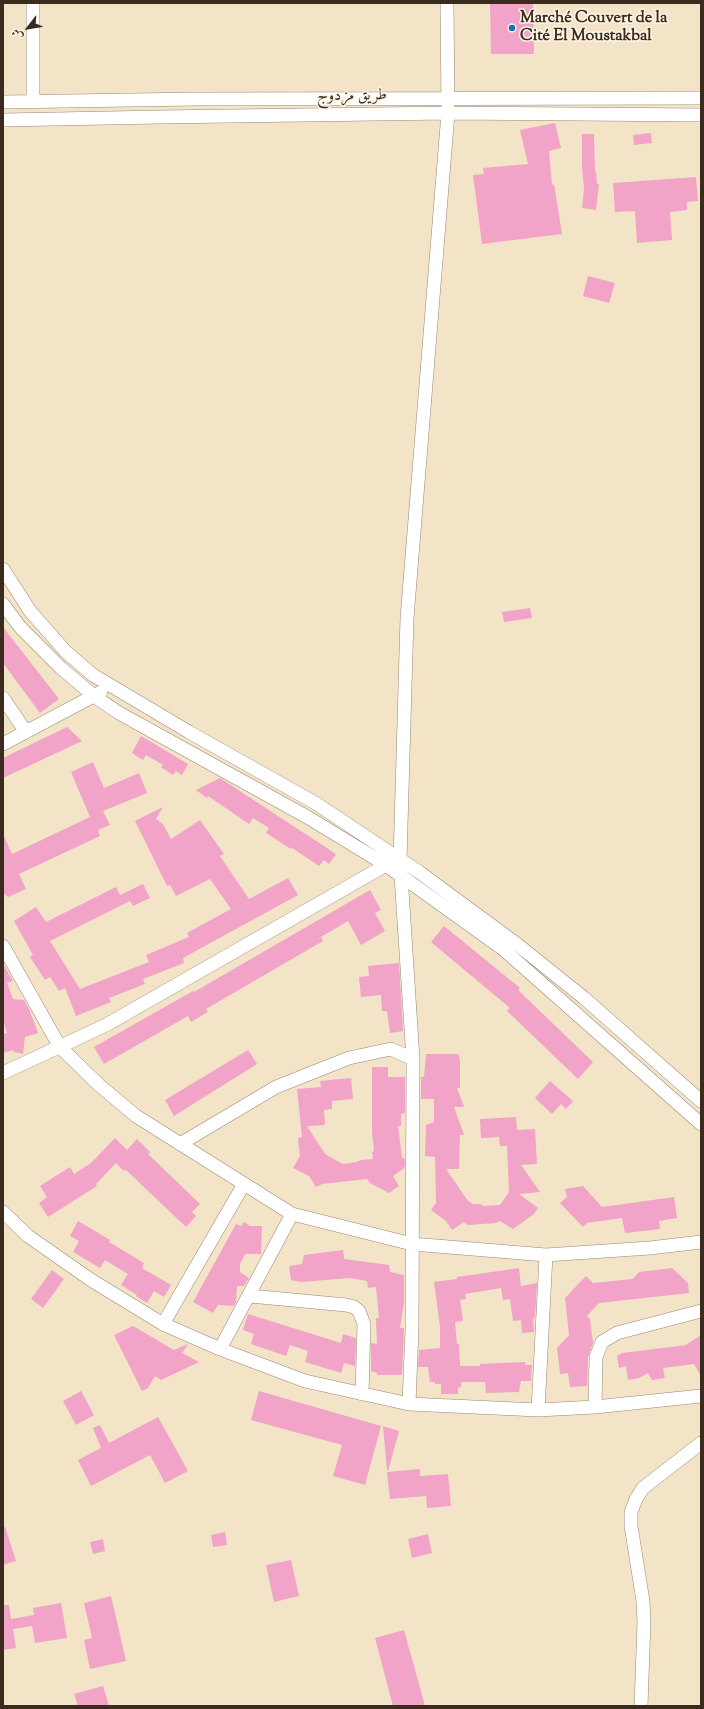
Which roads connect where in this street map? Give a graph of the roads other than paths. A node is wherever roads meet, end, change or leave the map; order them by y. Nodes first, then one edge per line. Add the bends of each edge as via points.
1 (33, 3) edge
2 (447, 3) edge
3 (701, 98) edge
4 (448, 99) junction
5 (500, 99) junction
6 (662, 99) junction
7 (33, 100) junction
8 (3, 102) edge
9 (448, 113) junction
10 (500, 113) junction
11 (663, 114) junction
12 (701, 115) edge
13 (3, 120) edge
14 (3, 569) edge
15 (3, 604) edge
16 (110, 685) junction
17 (94, 696) junction
18 (3, 698) edge
19 (26, 732) junction
20 (3, 744) edge
21 (400, 860) junction
22 (386, 865) junction
23 (402, 875) junction
24 (3, 946) edge
25 (60, 1047) junction
26 (413, 1060) junction
27 (3, 1073) edge
28 (701, 1101) edge
29 (701, 1124) edge
30 (180, 1144) junction
31 (244, 1184) junction
32 (3, 1212) edge
33 (292, 1214) junction
34 (701, 1242) edge
35 (412, 1244) junction
36 (546, 1255) junction
37 (250, 1296) junction
38 (701, 1311) edge
39 (163, 1324) junction
40 (220, 1349) junction
41 (362, 1394) junction
42 (701, 1396) edge
43 (409, 1404) junction
44 (595, 1407) junction
45 (538, 1410) junction
46 (701, 1443) edge
47 (641, 1706) edge

1 - 7 street
2 - 4 street
3 - 6 street
4 - 5 street
4 - 7 street
4 - 9 street
5 - 6 street
5 - 10 street
6 - 11 street
7 - 8 street
9 - 10 street, طريق مزدوج
9 - 13 street, طريق مزدوج
9 - 21 street via 407,618
10 - 11 street, طريق مزدوج
11 - 12 street, طريق مزدوج
14 - 16 street via 30,611 66,652 93,675
15 - 17 street via 20,627 60,668
16 - 17 street
16 - 21 street via 317,804
17 - 19 street
17 - 22 street via 119,713 309,818
18 - 19 street
19 - 20 street
21 - 23 street
21 - 28 street via 566,984
22 - 23 street
22 - 25 street via 106,1025
23 - 26 street
23 - 29 street via 503,949
24 - 25 street
25 - 27 street
25 - 30 street via 136,1116
26 - 30 street via 391,1049 349,1058 276,1087
26 - 35 street
30 - 31 street
31 - 33 street
31 - 39 street
32 - 39 street via 28,1236 91,1280
33 - 35 street
33 - 37 street
34 - 36 street
35 - 36 street
35 - 43 street
36 - 45 street
37 - 40 street
37 - 41 street via 346,1305 359,1311 364,1324
38 - 44 street via 617,1333 602,1342 596,1357
39 - 40 street
40 - 41 street via 305,1381
41 - 43 street
42 - 44 street
43 - 45 street
44 - 45 street
46 - 47 street via 643,1488 632,1512 631,1526 644,1622

